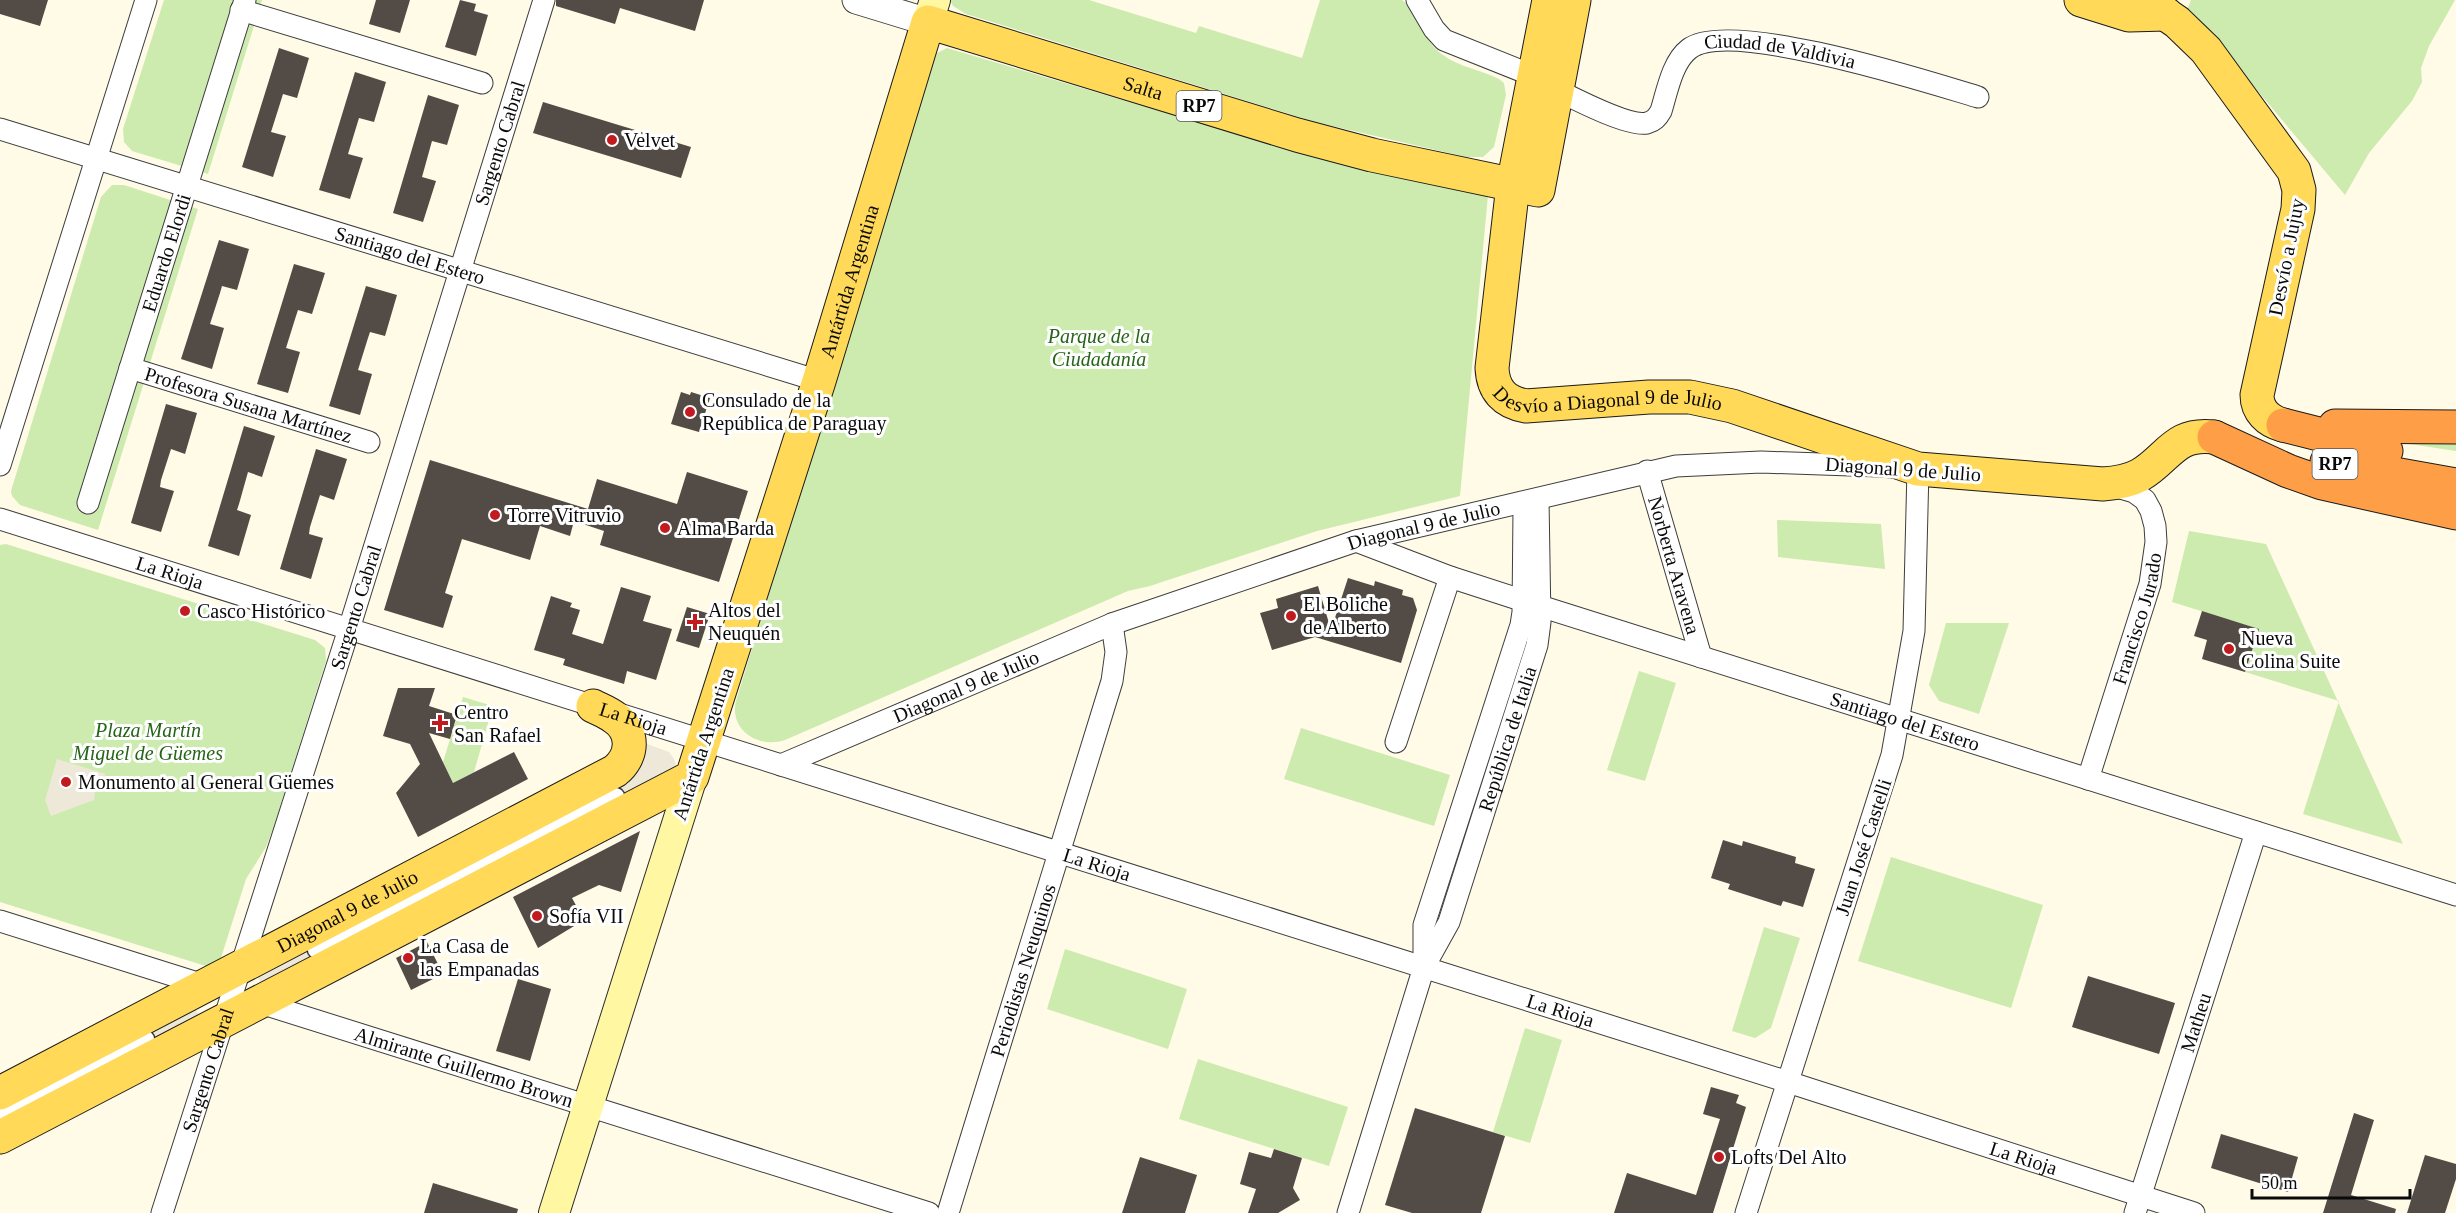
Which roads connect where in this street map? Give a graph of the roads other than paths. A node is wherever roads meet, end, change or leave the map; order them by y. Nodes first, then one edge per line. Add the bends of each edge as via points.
1 (146, 0) edge
2 (544, 0) edge
3 (856, 0) edge
4 (1417, 0) edge
5 (1549, 0) edge
6 (1574, 0) edge
7 (2081, 0) edge
8 (243, 5) edge
9 (2160, 5) edge
10 (932, 11) edge
11 (482, 83) dead end
12 (1545, 83) junction
13 (1978, 97) dead end
14 (0, 129) edge
15 (96, 159) junction
16 (187, 186) junction
17 (1526, 187) junction
18 (460, 271) junction
19 (130, 368) junction
20 (819, 381) junction
21 (2283, 425) junction
22 (2456, 427) edge
23 (2214, 437) junction
24 (369, 442) dead end
25 (2456, 462) edge
26 (0, 465) edge
27 (1917, 469) junction
28 (1647, 471) junction
29 (2103, 484) junction
30 (2456, 485) edge
31 (1531, 501) junction
32 (88, 504) dead end
33 (2456, 513) edge
34 (0, 519) edge
35 (1356, 541) junction
36 (1450, 577) junction
37 (1532, 604) junction
38 (1112, 624) junction
39 (349, 629) junction
40 (1701, 657) junction
41 (593, 706) junction
42 (1898, 719) junction
43 (704, 741) junction
44 (1396, 742) dead end
45 (781, 765) junction
46 (692, 777) junction
47 (2088, 779) junction
48 (616, 795) junction
49 (2256, 832) junction
50 (1059, 852) junction
51 (2456, 895) edge
52 (0, 921) edge
53 (1424, 967) junction
54 (232, 994) junction
55 (145, 1040) junction
56 (1788, 1082) junction
57 (0, 1093) edge
58 (588, 1107) junction
59 (0, 1115) edge
60 (0, 1137) edge
61 (2138, 1204) edge
62 (162, 1213) edge
63 (554, 1213) edge
64 (929, 1213) edge
65 (948, 1213) edge
66 (1348, 1213) edge
67 (1746, 1213) edge
68 (2194, 1213) edge

1 - 15 street
2 - 18 street, Sargento Cabral
3 - 10 street, Salta
4 - 12 street, Ciudad de Valdivia via 1444,40
5 - 12 main road
6 - 12 main road
7 - 9 main road via 2129,15
8 - 11 street
8 - 16 street, Eduardo Elordi
9 - 21 main road, Desvío a Jujuy via 2206,50 2285,156 2297,181 2298,209 2257,395 2263,414
10 - 17 main road, Salta / RP7 via 1297,135
10 - 20 main road, Antártida Argentina
12 - 13 street, Ciudad de Valdivia via 1624,120 1645,124 1656,119 1661,111 1681,57 1705,42 1724,41 1815,53
12 - 17 main road, Desvío a Diagonal 9 de Julio
14 - 15 street, Santiago del Estero
15 - 16 street, Santiago del Estero
15 - 26 street
16 - 18 street, Santiago del Estero
16 - 19 street, Eduardo Elordi
17 - 27 main road, Desvío a Diagonal 9 de Julio via 1492,368 1494,386 1508,400 1526,406 1669,396 1712,400
18 - 20 street, Santiago del Estero
18 - 39 street, Sargento Cabral
19 - 24 street, Profesora Susana Martínez
19 - 32 street, Eduardo Elordi
20 - 43 main road, Antártida Argentina
21 - 22 highway
21 - 25 highway, RP7 via 2369,448
23 - 29 main road, Diagonal 9 de Julio via 2184,440 2142,474 2124,482
23 - 30 highway, RP7
23 - 33 highway via 2322,483
27 - 28 street, Diagonal 9 de Julio via 1761,462 1703,463
27 - 29 main road, Diagonal 9 de Julio
27 - 42 street, Juan José Castelli via 1914,631
28 - 31 street, Diagonal 9 de Julio
28 - 40 street, Norberta Aravena
29 - 47 street, Francisco Jurado via 2134,492 2145,500 2153,518 2156,542 2150,584
31 - 35 street, Diagonal 9 de Julio
31 - 37 street, República de Italia
34 - 39 street, La Rioja
35 - 36 street, Santiago del Estero
35 - 38 street, Diagonal 9 de Julio
36 - 37 street, Santiago del Estero
36 - 44 street
37 - 40 street, Santiago del Estero
37 - 53 street, República de Italia via 1537,645 1452,911
38 - 45 street, Diagonal 9 de Julio
38 - 50 street, Periodistas Neuquinos via 1115,668
39 - 41 street, La Rioja
39 - 54 street, Sargento Cabral
40 - 42 street, Santiago del Estero
41 - 43 street, La Rioja
41 - 48 main road, Diagonal 9 de Julio via 615,718 629,738 629,753
42 - 47 street, Santiago del Estero
42 - 56 street, Juan José Castelli via 1886,774
43 - 45 street, La Rioja
43 - 46 main road, Antártida Argentina
45 - 50 street, La Rioja
46 - 48 main road, Diagonal 9 de Julio
46 - 58 main road, Antártida Argentina
47 - 49 street, Santiago del Estero
48 - 54 main road, Diagonal 9 de Julio
49 - 51 street, Santiago del Estero
49 - 61 street, Matheu
50 - 53 street, La Rioja
50 - 65 street, Periodistas Neuquinos
52 - 54 street, Almirante Guillermo Brown
53 - 56 street, La Rioja
53 - 66 street, República de Italia
54 - 55 main road, Diagonal 9 de Julio
54 - 58 street, Almirante Guillermo Brown
54 - 62 street, Sargento Cabral
55 - 57 main road, Diagonal 9 de Julio
55 - 59 street
55 - 60 main road, Diagonal 9 de Julio
56 - 61 street, La Rioja
56 - 67 street, Juan José Castelli
58 - 63 main road, Antártida Argentina
58 - 64 street, Almirante Guillermo Brown
61 - 68 street, La Rioja

